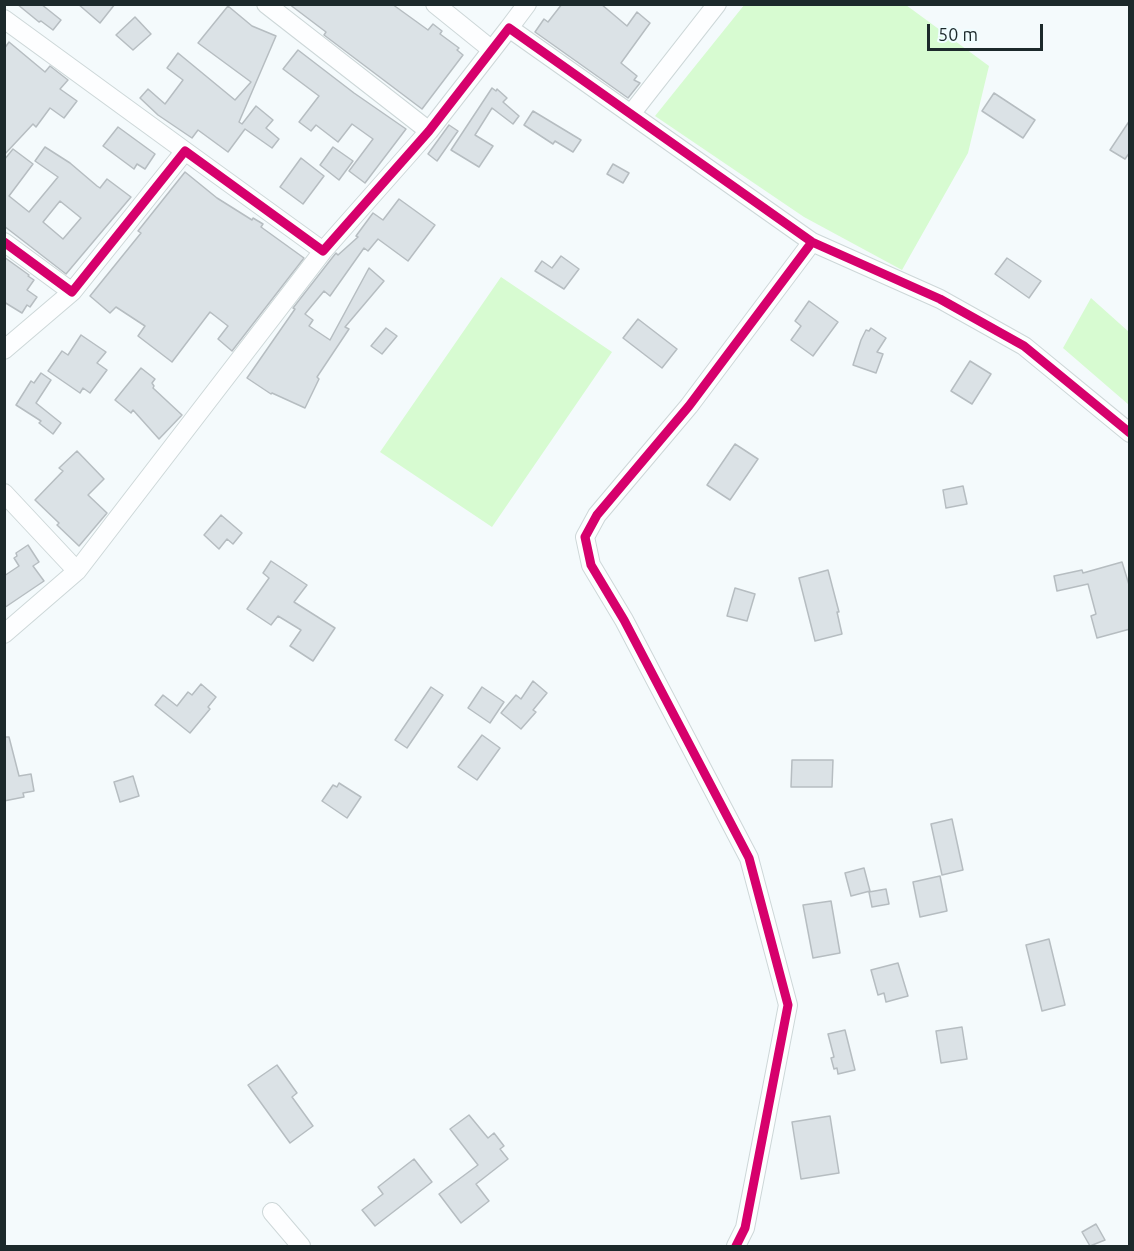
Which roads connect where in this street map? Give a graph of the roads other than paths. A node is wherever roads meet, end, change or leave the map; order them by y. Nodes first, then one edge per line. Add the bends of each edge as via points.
1 (266, 4) edge
2 (435, 4) edge
3 (527, 4) edge
4 (717, 4) edge
5 (4, 19) edge
6 (509, 28) junction
7 (492, 50) junction
8 (632, 114) junction
9 (429, 131) junction
10 (185, 151) junction
11 (4, 242) edge
12 (812, 242) junction
13 (323, 251) junction
14 (72, 292) junction
15 (4, 350) edge
16 (1130, 433) edge
17 (4, 493) edge
18 (77, 571) junction
19 (4, 634) edge
20 (272, 1212) dead end
21 (301, 1246) edge
22 (736, 1246) edge

1 - 9 street
2 - 7 street
3 - 6 street
4 - 8 street
5 - 10 street
6 - 7 street
6 - 8 street
7 - 9 street
8 - 12 street
9 - 13 street
10 - 13 street
10 - 14 street
11 - 14 street
12 - 16 street via 940,299 1024,346
12 - 22 street via 689,406 597,515 585,537 591,565 749,858 788,1005 745,1228
13 - 18 street
14 - 15 street
17 - 18 street
18 - 19 street
20 - 21 street

